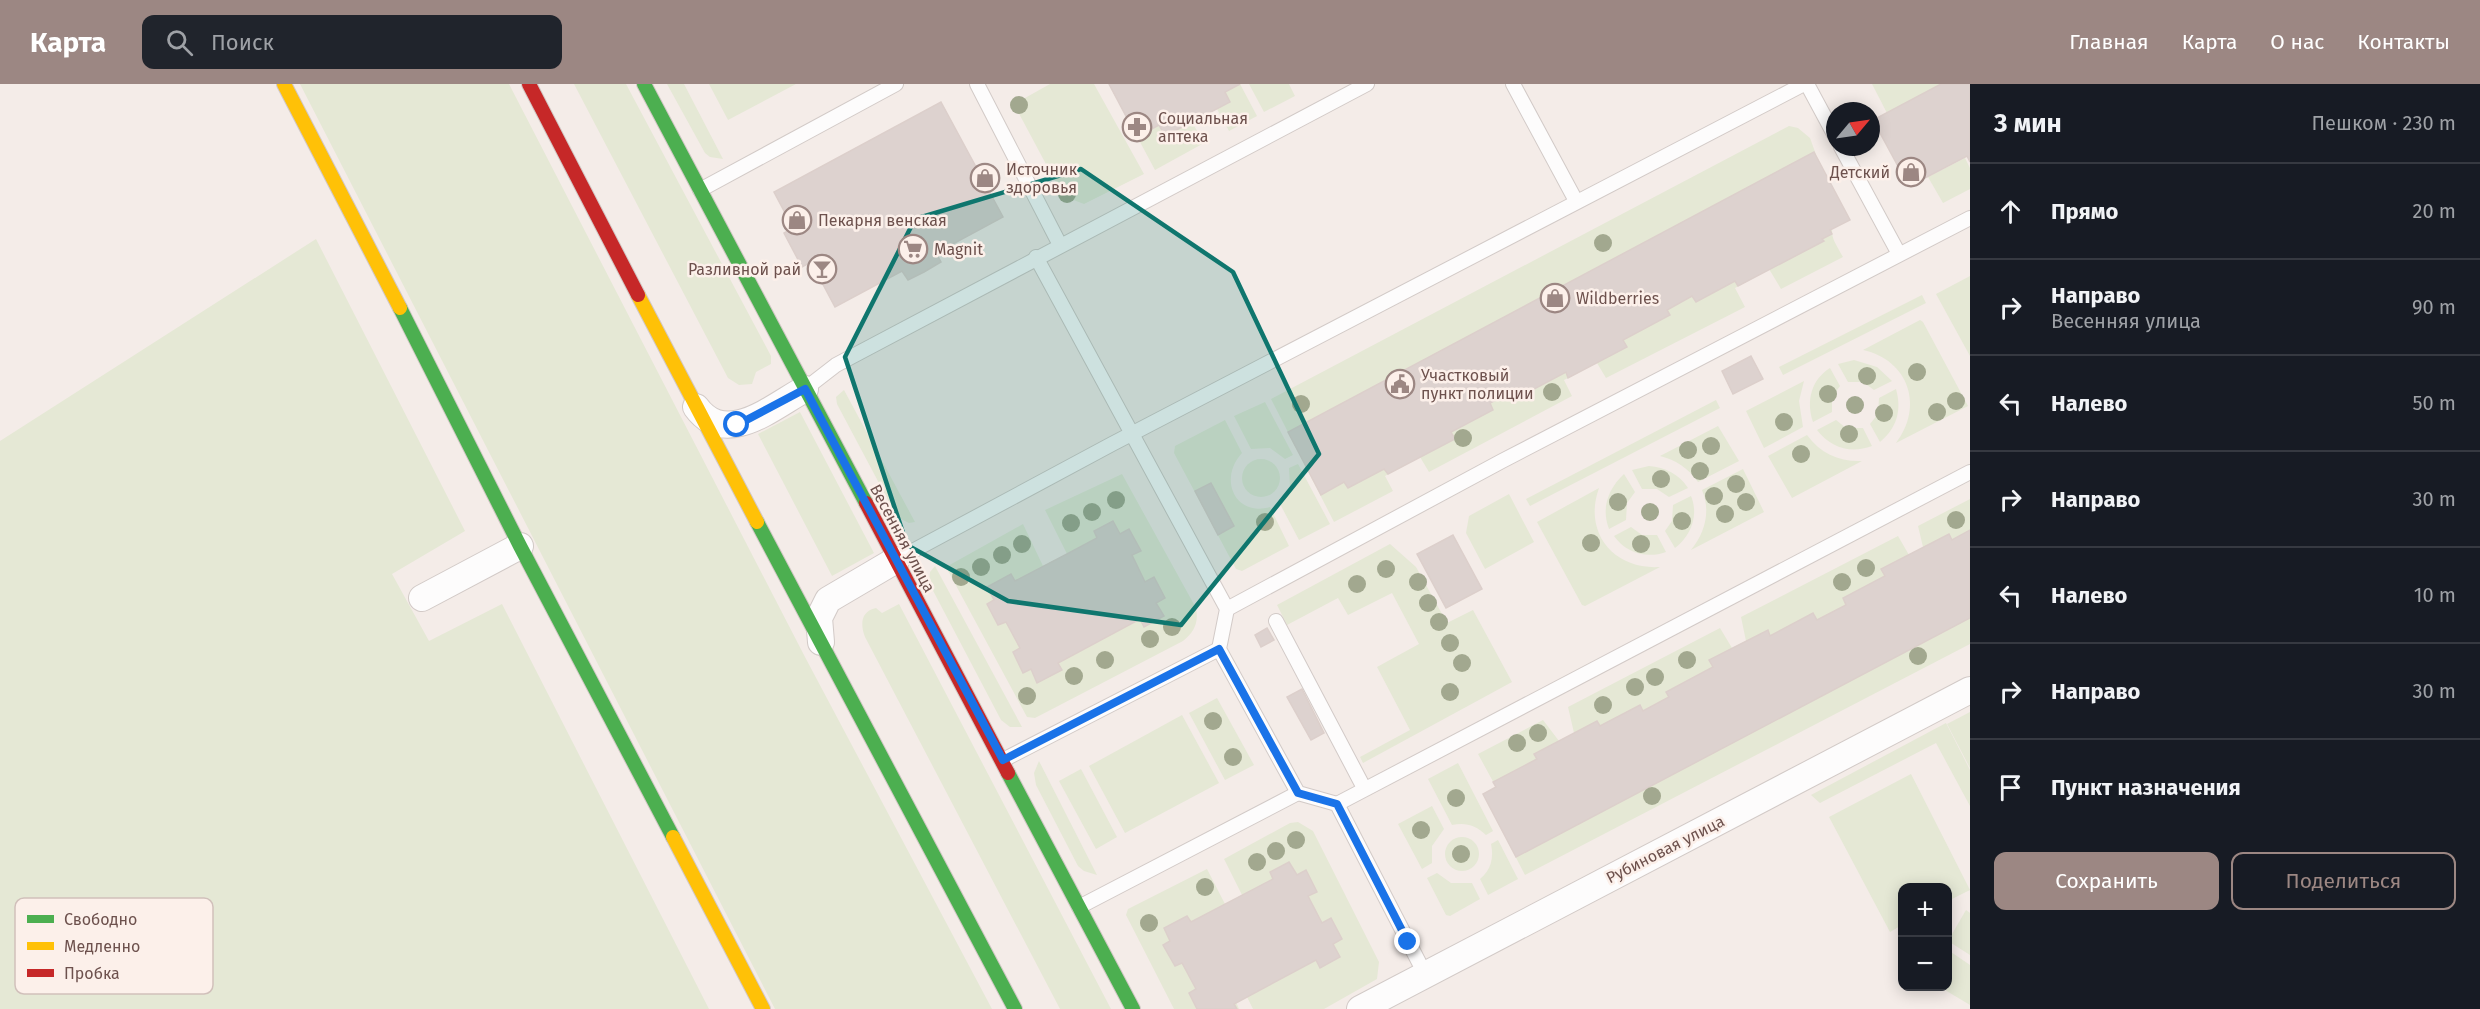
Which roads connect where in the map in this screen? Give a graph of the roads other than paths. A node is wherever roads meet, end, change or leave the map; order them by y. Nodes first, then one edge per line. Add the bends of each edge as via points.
1 (284, 84) edge
2 (529, 84) edge
3 (644, 84) edge
4 (896, 84) edge
5 (977, 84) edge
6 (1367, 84) edge
7 (1513, 84) edge
8 (1805, 84) edge
9 (1826, 120) edge
10 (1846, 156) edge
11 (699, 191) junction
12 (1576, 201) junction
13 (1970, 218) edge
14 (1060, 245) junction
15 (1899, 254) junction
16 (1036, 257) junction
17 (805, 389) junction
18 (696, 407) junction
19 (1131, 434) junction
20 (1970, 472) edge
21 (520, 546) junction
22 (896, 560) junction
23 (422, 598) dead end
24 (1227, 609) junction
25 (1276, 621) dead end
26 (821, 642) junction
27 (1219, 649) junction
28 (1970, 690) edge
29 (1003, 760) junction
30 (1364, 789) junction
31 (1298, 793) junction
32 (1337, 804) junction
33 (1078, 907) junction
34 (1425, 974) junction
35 (764, 1009) edge
36 (1016, 1009) edge
37 (1133, 1009) edge
38 (1360, 1009) edge

1 - 21 street
2 - 18 street
3 - 11 street, Весенняя улица
4 - 11 lane
5 - 14 lane
6 - 14 lane
7 - 12 lane
8 - 9 lane
8 - 12 lane
10 - 15 lane
11 - 17 street, Весенняя улица
12 - 19 lane
13 - 15 lane
14 - 16 lane
15 - 24 lane
16 - 17 lane via 836,365
16 - 19 lane
17 - 18 street via 737,425 716,423
17 - 22 street, Весенняя улица
18 - 26 street
19 - 22 lane
19 - 24 lane
20 - 30 lane
21 - 23 street
21 - 35 street
22 - 26 street via 828,600 819,618
22 - 29 street, Весенняя улица
24 - 27 lane
25 - 30 lane
26 - 36 street
27 - 29 lane
27 - 31 lane
28 - 34 street, Рубиновая улица
29 - 33 street, Весенняя улица
30 - 32 lane
31 - 32 lane
31 - 33 lane
32 - 34 lane
33 - 37 street, Весенняя улица
34 - 38 street, Рубиновая улица

